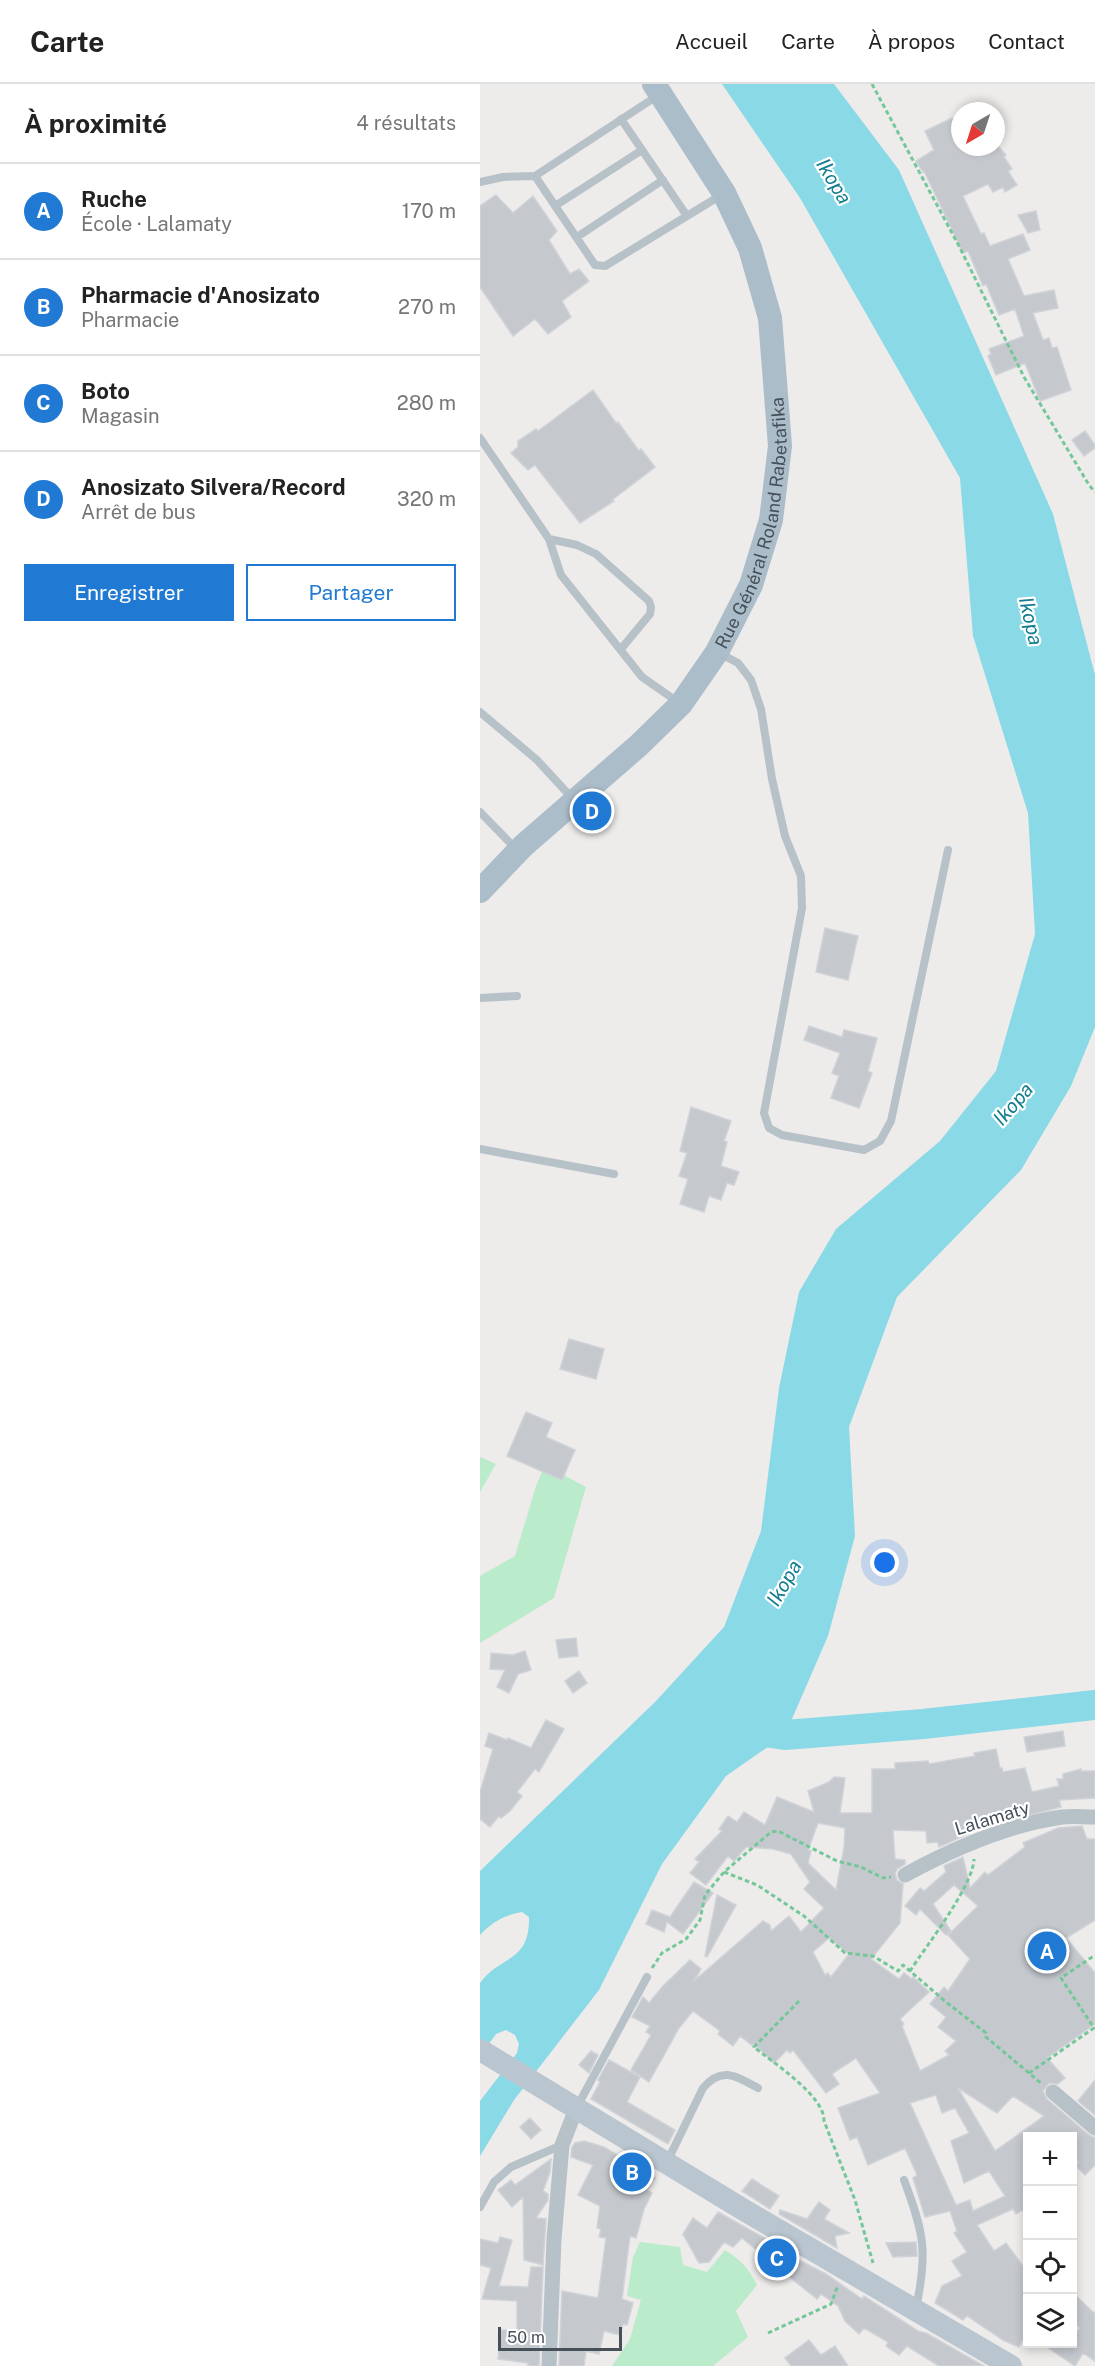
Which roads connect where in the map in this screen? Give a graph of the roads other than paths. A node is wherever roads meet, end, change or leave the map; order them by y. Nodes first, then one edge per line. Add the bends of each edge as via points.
1 (657, 89) edge
2 (621, 119) junction
3 (642, 150) junction
4 (535, 176) junction
5 (663, 180) junction
6 (480, 182) edge
7 (724, 193) junction
8 (555, 206) junction
9 (687, 216) junction
10 (577, 237) junction
11 (480, 438) edge
12 (549, 539) junction
13 (621, 649) junction
14 (717, 652) junction
15 (681, 704) junction
16 (480, 712) edge
17 (575, 802) junction
18 (480, 812) edge
19 (948, 850) dead end
20 (518, 851) junction
21 (480, 891) edge
22 (517, 996) dead end
23 (480, 998) edge
24 (480, 1149) edge
25 (614, 1174) dead end
26 (1095, 1817) edge
27 (905, 1875) road end
28 (647, 1977) road end
29 (480, 2050) edge
30 (758, 2088) dead end
31 (1053, 2092) road end
32 (572, 2106) junction
33 (1095, 2128) edge
34 (562, 2145) junction
35 (667, 2164) junction
36 (904, 2180) dead end
37 (480, 2207) edge
38 (916, 2310) junction
39 (549, 2366) edge
40 (1011, 2366) edge

1 - 2 lane
1 - 7 main road, Rue Général Roland Rabetafika
2 - 3 lane
2 - 4 lane
3 - 5 lane
3 - 8 lane
4 - 6 lane
4 - 8 lane
5 - 9 lane
5 - 10 lane
7 - 9 lane
7 - 14 main road, Rue Général Roland Rabetafika via 750,248 770,318 780,446 771,520 751,585
8 - 10 lane
9 - 10 lane via 605,266 596,265
11 - 12 lane
12 - 13 lane via 561,575
12 - 13 lane via 596,554 649,601 650,614
13 - 15 lane via 642,677
14 - 15 main road, Rue Général Roland Rabetafika
14 - 19 lane via 738,663 751,680 761,709 785,836 801,876 802,908 764,1113 769,1128 782,1136 864,1150 879,1141 891,1121
15 - 17 main road, Rue Général Roland Rabetafika
16 - 17 lane via 537,760
17 - 20 main road, Rue Général Roland Rabetafika
18 - 20 lane
20 - 21 main road, Rue Général Roland Rabetafika
22 - 23 lane
24 - 25 lane
26 - 27 street, Lalamaty via 1063,1817 967,1844
28 - 32 lane
29 - 32 main road
30 - 35 lane via 736,2076 721,2074 711,2079
31 - 33 street
32 - 34 street
32 - 35 main road
34 - 37 lane via 511,2167 494,2182
34 - 39 street
35 - 38 main road
36 - 38 lane via 924,2249
38 - 40 main road

